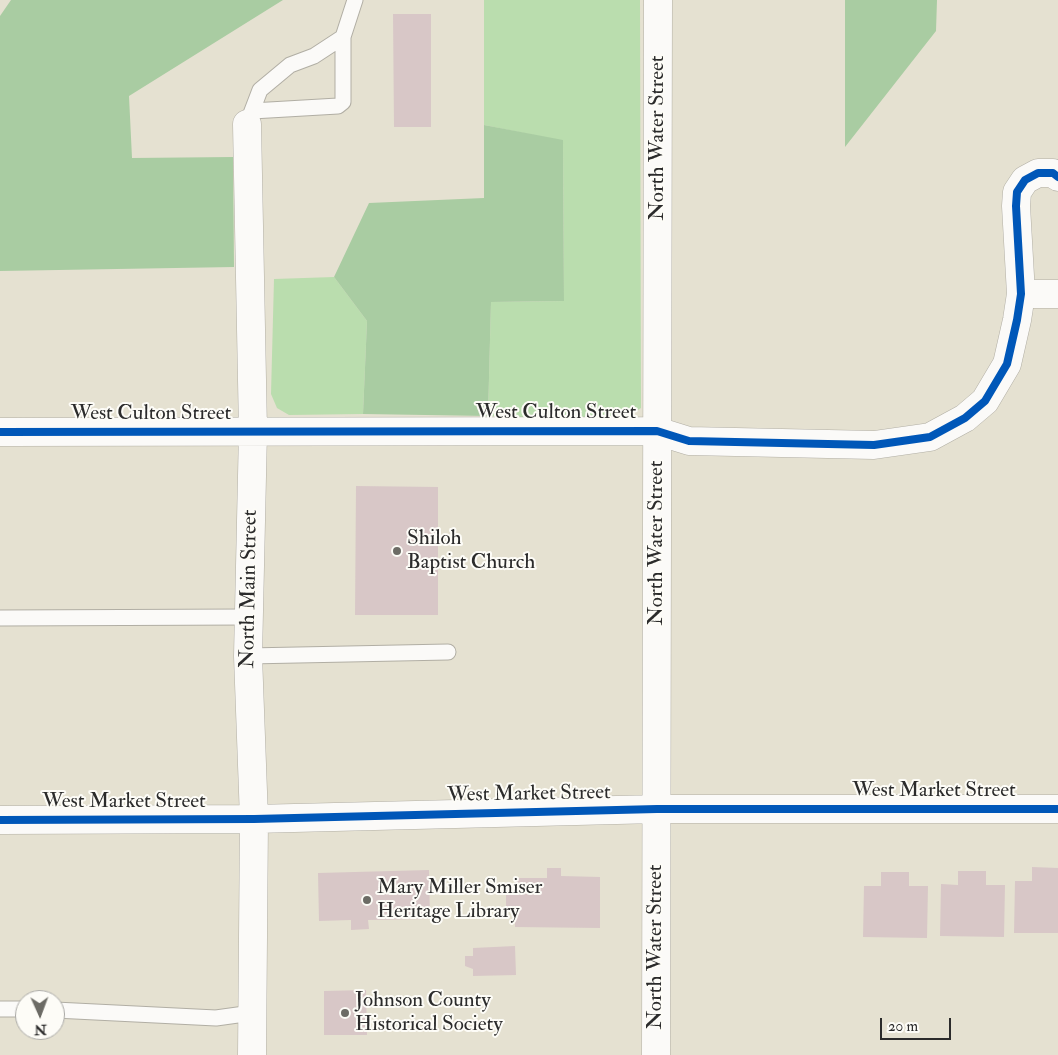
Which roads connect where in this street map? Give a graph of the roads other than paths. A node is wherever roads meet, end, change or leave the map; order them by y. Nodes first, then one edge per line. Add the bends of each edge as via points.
1 (355, 0) edge
2 (658, 0) edge
3 (343, 37) junction
4 (250, 117) junction
5 (1058, 177) edge
6 (1021, 294) junction
7 (1058, 294) edge
8 (253, 431) junction
9 (656, 431) junction
10 (0, 432) edge
11 (248, 617) junction
12 (0, 618) edge
13 (448, 652) dead end
14 (248, 656) junction
15 (657, 809) junction
16 (1058, 809) edge
17 (254, 819) junction
18 (0, 820) edge
19 (0, 1008) edge
20 (15, 1009) edge
21 (65, 1010) edge
22 (252, 1014) junction
23 (252, 1055) edge
24 (656, 1055) edge

1 - 3 lane
2 - 9 street, North Water Street
3 - 4 lane via 314,56 290,65 260,90
3 - 4 lane via 343,102 338,106
4 - 8 street, North Main Street
5 - 6 street, West Culton Street via 1053,173 1038,173 1025,180 1017,192
6 - 7 street
6 - 9 street, West Culton Street via 1007,364 985,401 965,418 930,437 865,445 688,441
8 - 9 street, West Culton Street
8 - 10 street, West Culton Street
8 - 11 street, North Main Street
9 - 15 street, North Water Street
11 - 12 lane
11 - 14 street, North Main Street
13 - 14 lane
14 - 17 street, North Main Street
15 - 16 street, West Market Street
15 - 17 street, West Market Street
15 - 24 street, North Water Street
17 - 18 street, West Market Street
17 - 22 street, North Main Street
19 - 20 lane
21 - 22 lane via 216,1018
22 - 23 street, North Main Street

